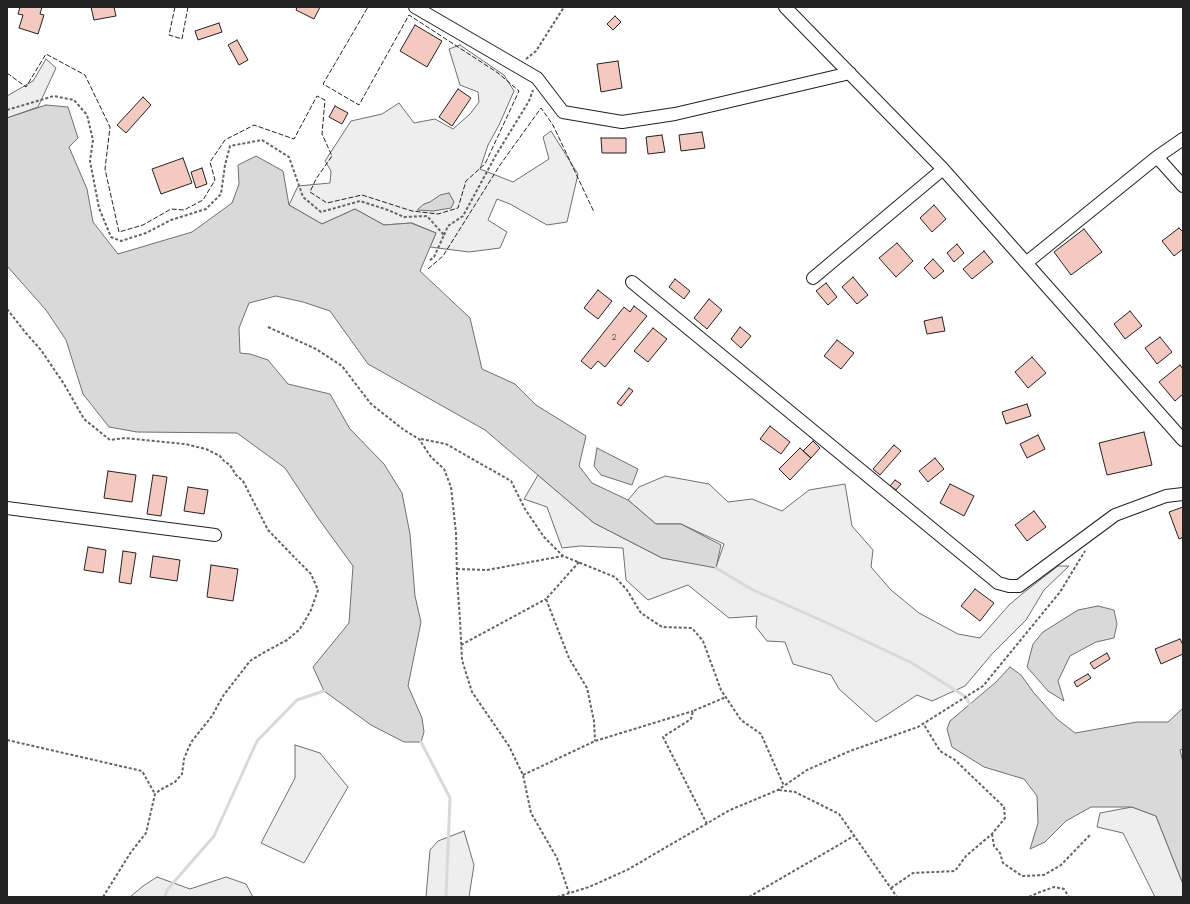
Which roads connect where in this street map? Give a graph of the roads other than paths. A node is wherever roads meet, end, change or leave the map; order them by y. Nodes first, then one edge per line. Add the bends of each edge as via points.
1 (415, 7) edge
2 (785, 7) edge
3 (850, 73) junction
4 (1183, 139) edge
5 (1157, 157) junction
6 (943, 169) junction
7 (1183, 186) edge
8 (1026, 263) junction
9 (813, 278) dead end
10 (632, 282) dead end
11 (1183, 440) edge
12 (1183, 494) edge
13 (7, 508) edge
14 (215, 535) dead end

1 - 3 street via 538,78 564,112 622,122 675,114
2 - 3 street
3 - 6 street
4 - 5 street
5 - 7 street
5 - 8 street
6 - 8 street
6 - 9 street
8 - 11 street
10 - 12 street via 998,583 1019,586 1115,515 1166,496
13 - 14 street

